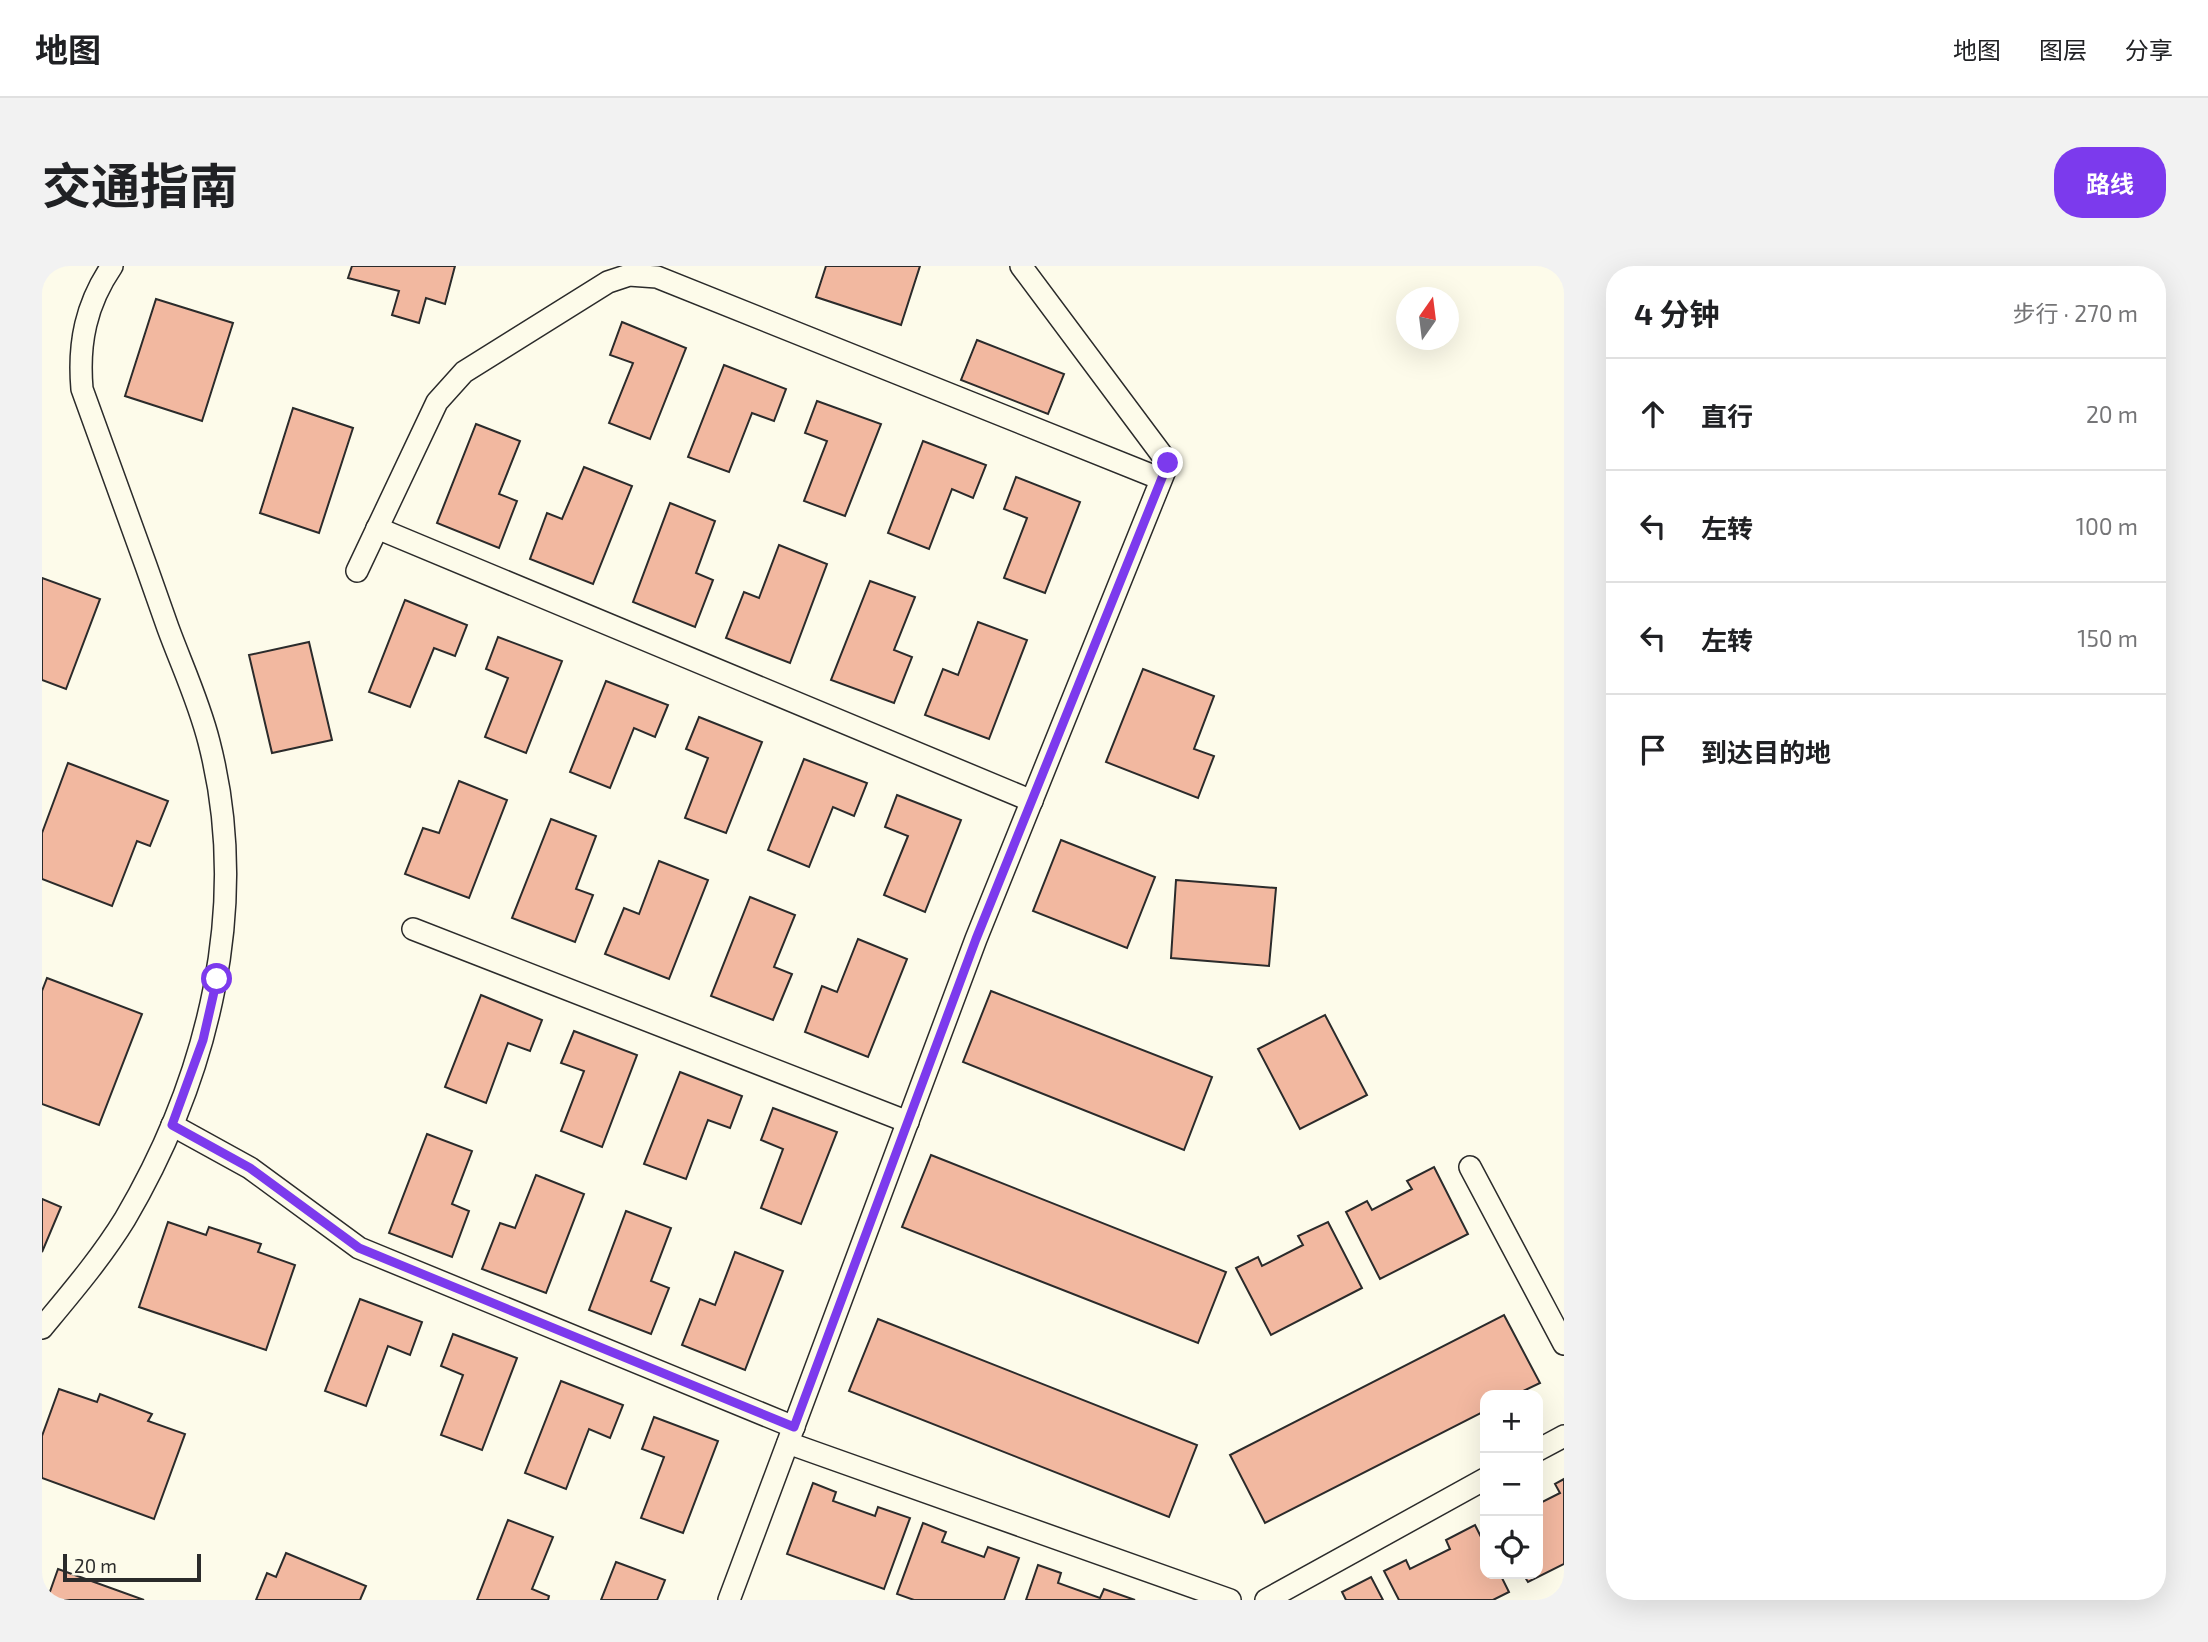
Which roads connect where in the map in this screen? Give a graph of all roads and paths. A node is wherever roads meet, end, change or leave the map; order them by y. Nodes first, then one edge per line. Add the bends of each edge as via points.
1 (111, 266) edge
2 (1021, 266) edge
3 (1161, 479) junction
4 (377, 528) junction
5 (357, 571) dead end
6 (1031, 801) junction
7 (413, 929) dead end
8 (908, 1122) junction
9 (172, 1125) junction
10 (1470, 1167) dead end
11 (42, 1328) edge
12 (1564, 1344) edge
13 (791, 1435) junction
14 (1564, 1436) edge
15 (1543, 1447) edge
16 (1480, 1482) edge
17 (730, 1600) edge
18 (1230, 1600) edge
19 (1266, 1600) edge

1 - 9 lane via 87,315 82,389 201,716 220,796 226,857 217,979 203,1040
2 - 3 lane via 1168,463
3 - 4 lane via 657,277 629,275 608,282 464,372 437,402
3 - 6 lane
4 - 5 lane
4 - 6 lane
6 - 8 lane
7 - 8 lane
8 - 13 lane
9 - 11 lane via 124,1220
9 - 13 lane via 250,1168 359,1248
10 - 12 lane
13 - 17 lane
13 - 18 lane
14 - 15 lane
16 - 19 lane

